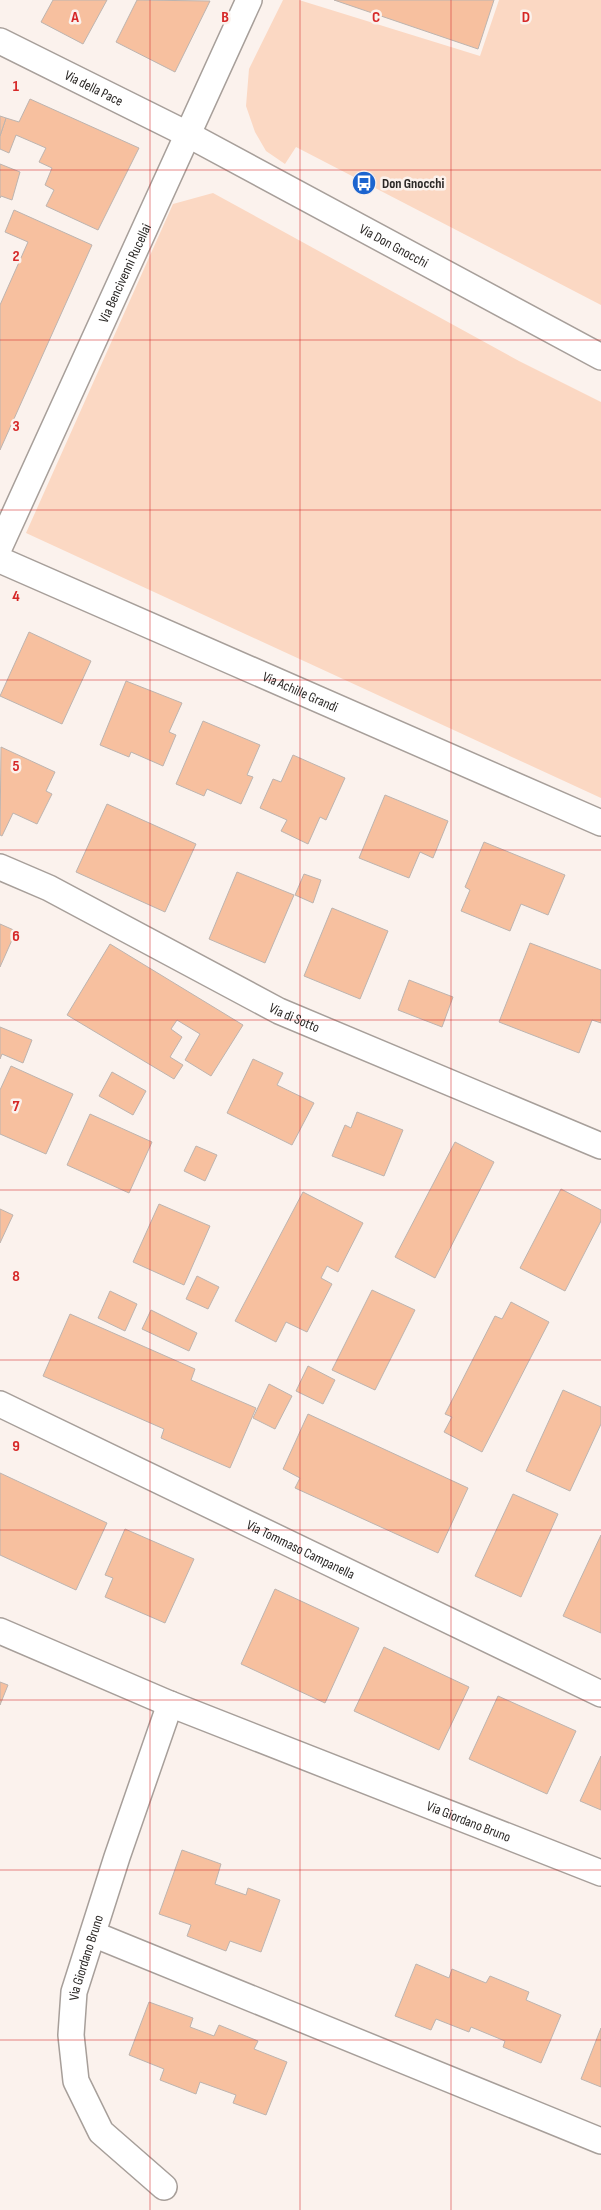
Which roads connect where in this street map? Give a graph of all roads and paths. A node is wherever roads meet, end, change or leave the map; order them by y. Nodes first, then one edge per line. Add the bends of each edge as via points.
1 (249, 0) edge
2 (0, 41) edge
3 (187, 134) junction
4 (601, 357) edge
5 (0, 546) edge
6 (0, 560) edge
7 (601, 823) edge
8 (0, 867) edge
9 (601, 1146) edge
10 (0, 1404) edge
11 (0, 1631) edge
12 (601, 1694) edge
13 (170, 1704) junction
14 (601, 1873) edge
15 (93, 1934) junction
16 (601, 2140) edge
17 (164, 2187) dead end

1 - 3 street, Via Bencivenni Rucellai
2 - 3 street, Via della Pace
3 - 4 street, Via Don Gnocchi
3 - 5 street, Via Bencivenni Rucellai
6 - 7 street, Via Achille Grandi
8 - 9 street, Via di Sotto via 49,888 279,1011
10 - 12 street, Via Tommaso Campanella
11 - 13 street, Via Giordano Bruno
13 - 14 street, Via Giordano Bruno
13 - 15 street, Via Giordano Bruno
15 - 16 street
15 - 17 street, Via Giordano Bruno via 74,1992 71,2035 76,2081 102,2132

